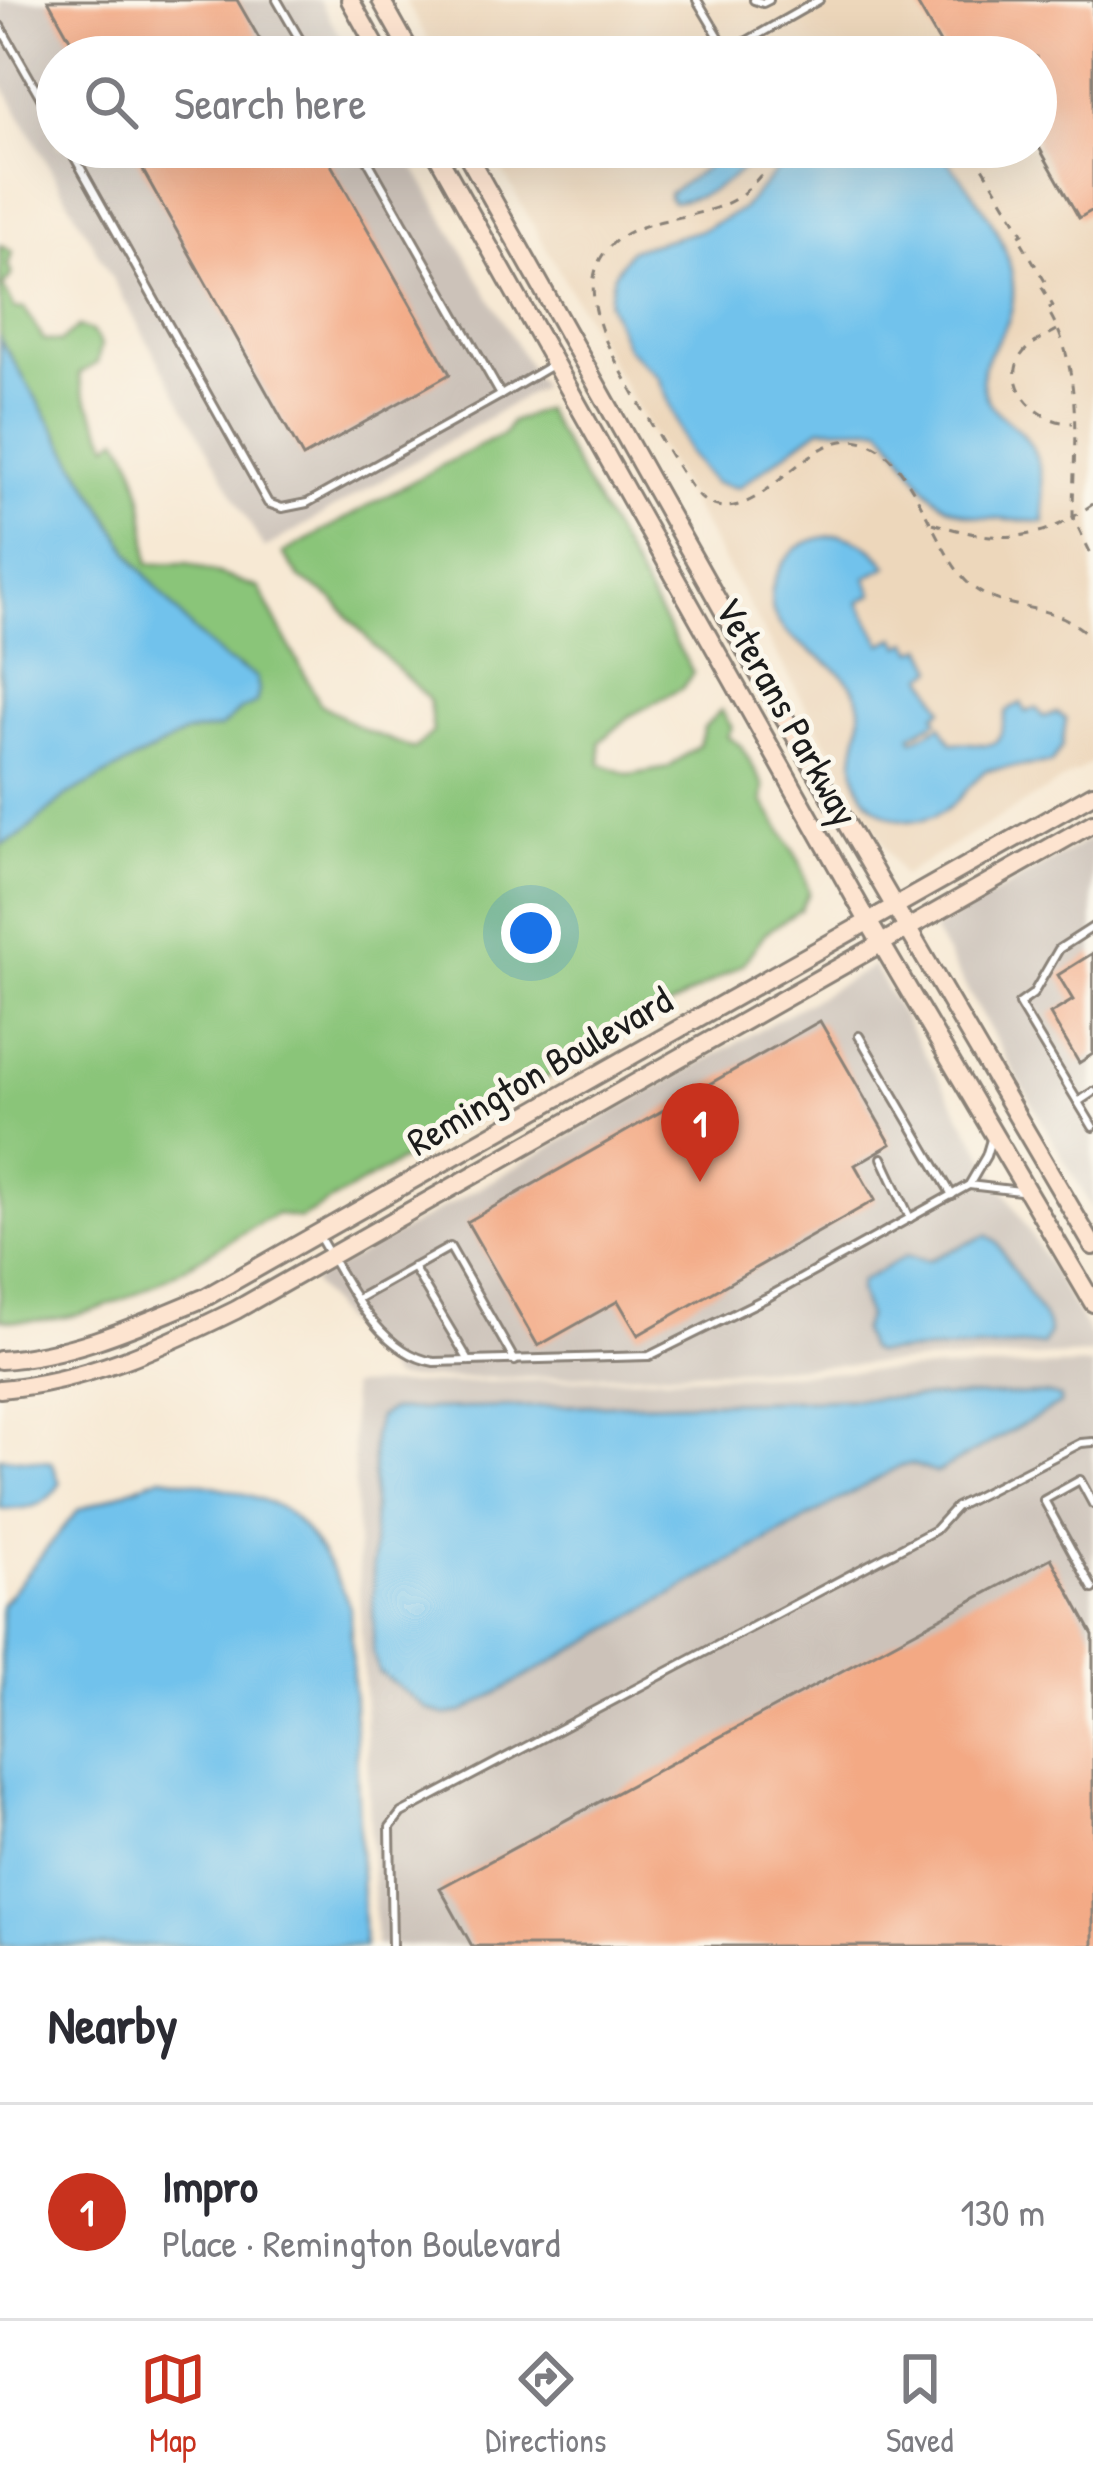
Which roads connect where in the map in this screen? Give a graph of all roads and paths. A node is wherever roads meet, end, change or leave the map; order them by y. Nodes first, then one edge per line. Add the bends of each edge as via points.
1 (277, 0) edge
2 (350, 0) edge
3 (381, 0) edge
4 (697, 0) edge
5 (754, 0) edge
6 (769, 0) edge
7 (819, 0) edge
8 (0, 26) edge
9 (298, 36) edge
10 (369, 36) edge
11 (401, 36) edge
12 (718, 36) edge
13 (756, 36) edge
14 (36, 89) edge
15 (81, 168) edge
16 (373, 168) edge
17 (445, 168) edge
18 (475, 168) edge
19 (765, 168) edge
20 (984, 168) edge
21 (1059, 329) junction
22 (555, 364) junction
23 (501, 395) junction
24 (1073, 423) junction
25 (1093, 504) edge
26 (1072, 517) junction
27 (932, 522) junction
28 (1093, 559) edge
29 (1093, 637) edge
30 (1093, 794) edge
31 (1093, 824) edge
32 (893, 907) junction
33 (868, 921) junction
34 (1093, 928) edge
35 (906, 929) junction
36 (881, 943) junction
37 (859, 1036) dead end
38 (1093, 1092) edge
39 (1078, 1102) junction
40 (1093, 1126) edge
41 (992, 1132) junction
42 (882, 1158) dead end
43 (969, 1185) junction
44 (1029, 1194) junction
45 (952, 1195) junction
46 (910, 1218) junction
47 (317, 1233) junction
48 (1093, 1246) edge
49 (331, 1256) junction
50 (413, 1268) junction
51 (1087, 1279) edge
52 (359, 1298) junction
53 (1093, 1303) edge
54 (0, 1360) edge
55 (514, 1360) junction
56 (469, 1361) junction
57 (0, 1389) edge
58 (1093, 1442) edge
59 (1093, 1504) edge
60 (1093, 1588) edge
61 (392, 1946) edge

1 - 9 lane
2 - 10 main road
3 - 11 main road
4 - 12 lane
5 - 6 lane
7 - 13 lane
8 - 14 lane
15 - 23 lane via 268,503 307,503
16 - 23 lane
17 - 22 main road, Veterans Parkway
18 - 32 main road, Veterans Parkway
19 - 27 path via 740,196 632,230 604,252 592,284 604,338 678,465 713,506 736,506 826,446 855,440 882,451
20 - 21 path via 1023,233
21 - 24 path
21 - 24 path via 1026,351 1017,376 1028,406
22 - 23 lane
22 - 33 main road, Veterans Parkway
24 - 26 path
25 - 26 path
26 - 27 path via 1029,536 968,534
26 - 28 path
27 - 29 path via 965,581 991,600 1063,618
30 - 32 main road, Remington Boulevard
31 - 35 main road, Remington Boulevard
32 - 33 main road, Remington Boulevard
32 - 35 main road, Veterans Parkway
33 - 36 main road, Veterans Parkway
33 - 47 main road, Remington Boulevard
34 - 39 lane via 1059,949 1019,1004
35 - 36 main road, Remington Boulevard
35 - 48 main road, Veterans Parkway
36 - 41 main road, Veterans Parkway
36 - 49 main road, Remington Boulevard
37 - 45 lane
38 - 39 lane
39 - 40 lane
41 - 43 lane
41 - 44 main road, Veterans Parkway
42 - 46 lane
43 - 44 lane
43 - 45 lane
44 - 51 main road, Veterans Parkway
45 - 46 lane
46 - 55 lane via 650,1356
47 - 49 lane
47 - 54 main road, Remington Boulevard via 203,1298 118,1334
49 - 52 lane
49 - 57 main road, Remington Boulevard via 153,1351
50 - 52 lane
50 - 55 lane via 450,1247
50 - 56 lane
51 - 53 main road, Veterans Parkway
52 - 56 lane via 386,1338 412,1358
55 - 56 lane
58 - 61 lane via 956,1507 935,1530 401,1813 390,1827
59 - 60 lane via 1080,1480 1044,1500

